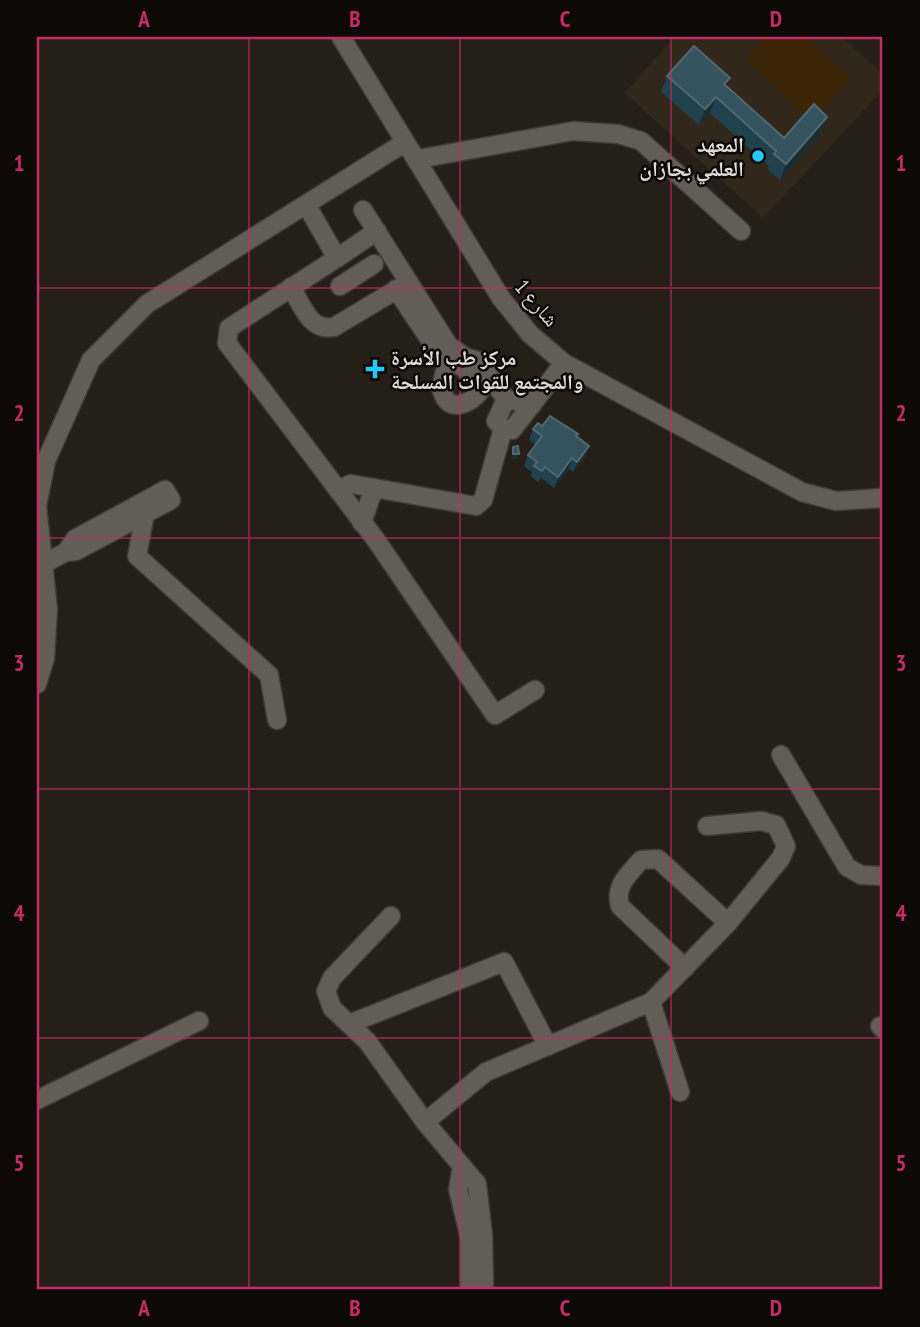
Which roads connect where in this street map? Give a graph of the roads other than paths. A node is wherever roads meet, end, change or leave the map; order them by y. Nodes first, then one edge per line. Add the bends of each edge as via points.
1 (341, 37) edge
2 (404, 143) junction
3 (418, 159) junction
4 (307, 206) junction
5 (363, 210) dead end
6 (377, 231) junction
7 (741, 231) dead end
8 (337, 258) junction
9 (374, 264) dead end
10 (340, 286) dead end
11 (402, 286) junction
12 (290, 287) junction
13 (455, 352) junction
14 (564, 363) junction
15 (506, 398) junction
16 (532, 405) junction
17 (503, 429) junction
18 (374, 488) junction
19 (338, 490) junction
20 (883, 498) edge
21 (145, 514) junction
22 (362, 523) junction
23 (66, 552) junction
24 (43, 564) junction
25 (37, 684) edge
26 (535, 690) dead end
27 (276, 720) dead end
28 (781, 755) dead end
29 (706, 826) dead end
30 (883, 876) edge
31 (391, 916) dead end
32 (728, 923) junction
33 (685, 968) junction
34 (651, 1002) junction
35 (199, 1021) dead end
36 (349, 1024) junction
37 (548, 1046) junction
38 (680, 1092) dead end
39 (37, 1100) edge
40 (425, 1122) junction
41 (477, 1237) junction
42 (470, 1290) edge
43 (481, 1290) edge

1 - 2 street, شارع 1
2 - 3 street, شارع 1
2 - 4 street
3 - 7 street via 573,131 618,134 641,141
3 - 14 street, شارع 1 via 501,298 530,334
4 - 8 street
4 - 24 street via 147,304 91,360 46,461 37,506
5 - 6 street
6 - 8 street
6 - 11 street
8 - 12 street
9 - 10 street
11 - 12 street via 324,329 315,326
11 - 13 street
11 - 13 street via 446,364 442,392 448,402 460,406 472,402 481,390 480,381 456,362
12 - 19 street via 229,328 227,344
13 - 15 street via 478,361
14 - 16 street
14 - 20 street, شارع 1 via 802,492 836,501
15 - 16 street
15 - 17 street via 496,421
16 - 17 street via 512,430
17 - 18 street via 483,500 476,506
18 - 19 street via 351,484
18 - 22 street
19 - 22 street
21 - 23 street
21 - 23 street via 172,500 166,490 75,539
21 - 27 street via 137,556 269,675
22 - 26 street via 495,715
23 - 24 street
24 - 25 street via 48,609 45,658
28 - 30 street via 847,867 861,875
29 - 32 street via 761,821 776,825 786,846
31 - 36 street via 332,978 326,991 332,1008
32 - 33 street
32 - 33 street via 658,859 641,860 620,885 620,906
33 - 34 street
34 - 37 street
34 - 38 street
35 - 39 street
36 - 37 street via 504,961
36 - 40 street via 367,1041
37 - 40 street via 486,1072
40 - 41 street via 477,1184
41 - 42 street
41 - 43 street

